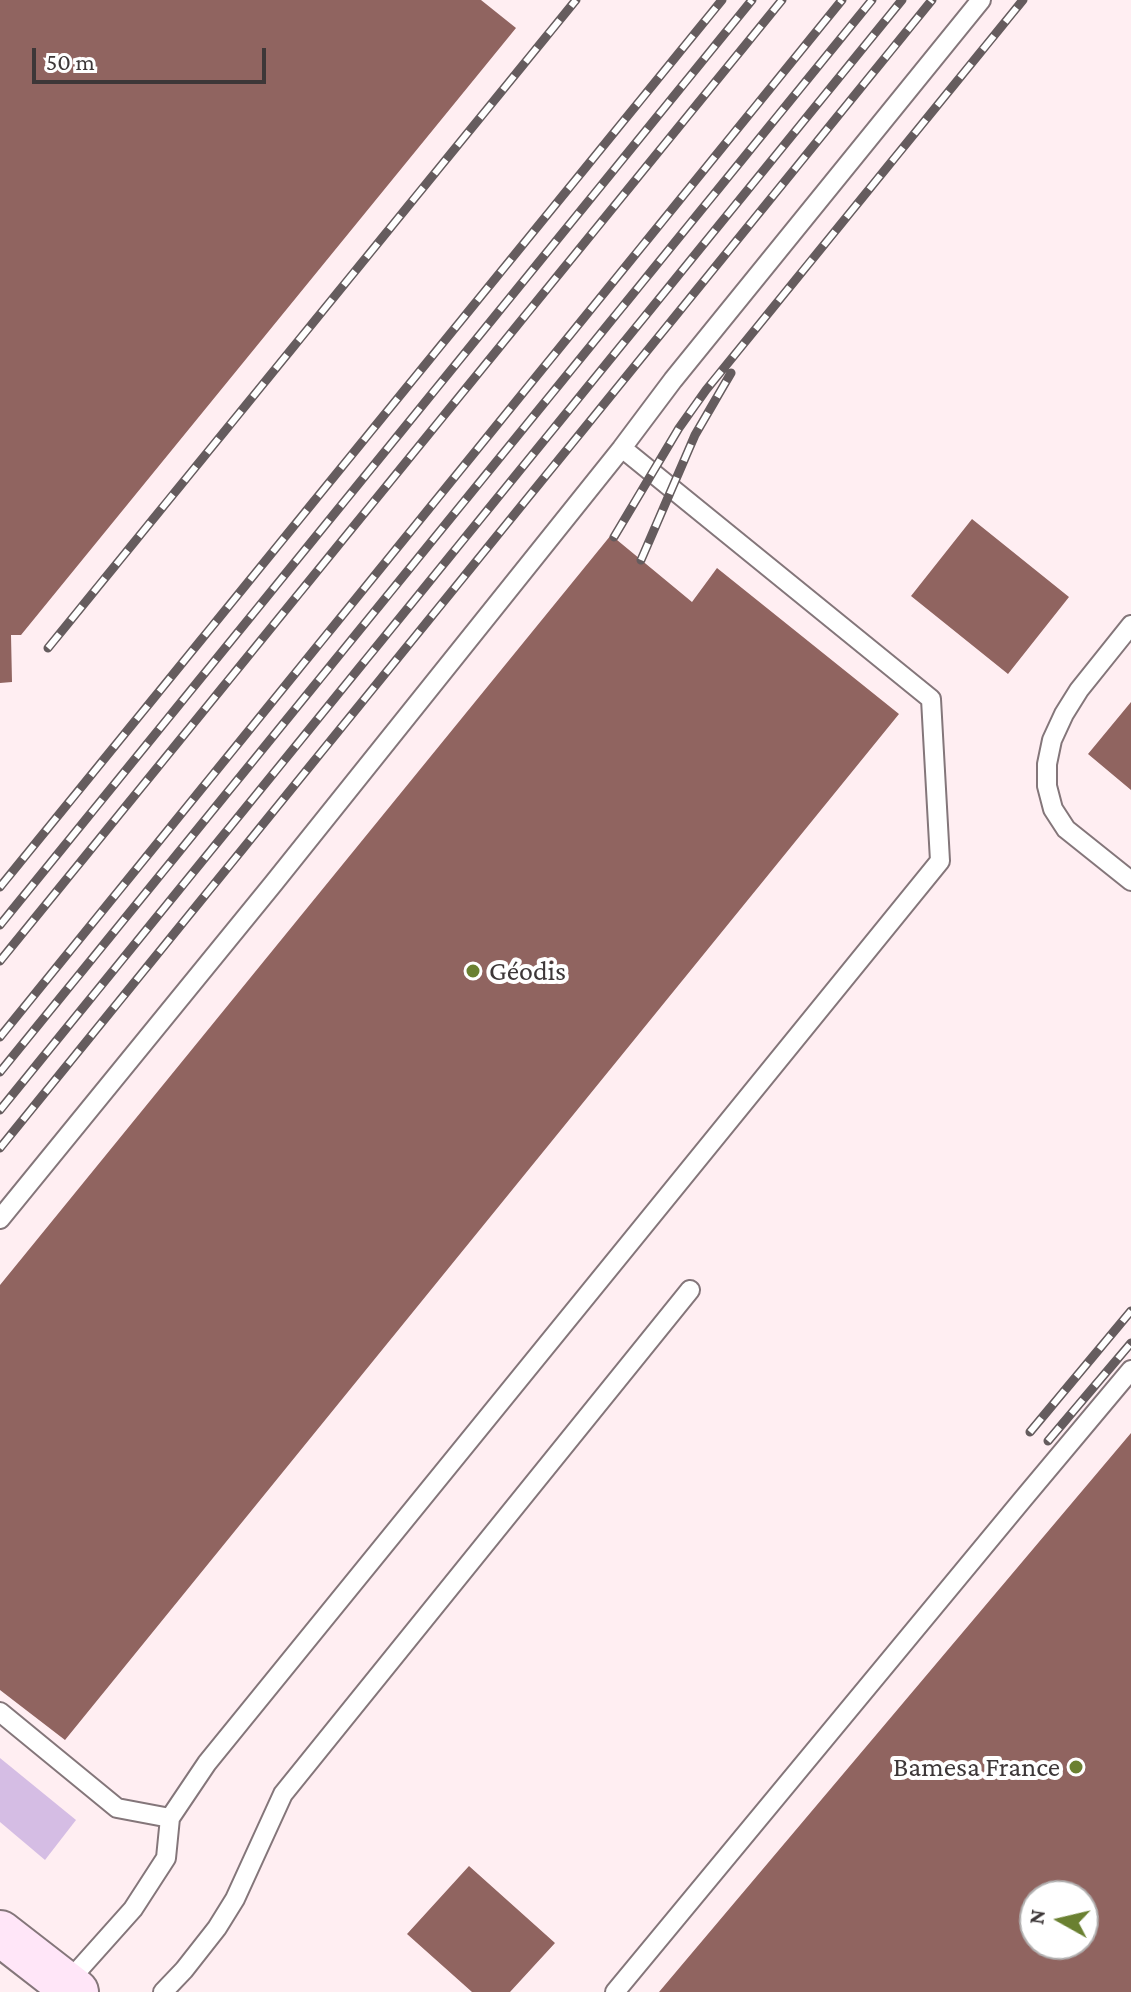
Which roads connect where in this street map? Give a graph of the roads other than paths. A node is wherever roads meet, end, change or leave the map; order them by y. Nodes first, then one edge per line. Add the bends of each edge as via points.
1 (981, 0) edge
2 (622, 448) junction
3 (1131, 625) edge
4 (1131, 881) edge
5 (0, 1219) edge
6 (690, 1290) dead end
7 (1131, 1370) edge
8 (0, 1712) edge
9 (170, 1818) junction
10 (0, 1933) edge
11 (71, 1988) edge
12 (163, 1992) edge
13 (615, 1992) edge

1 - 2 lane
2 - 5 lane
2 - 9 lane via 931,699 940,861 207,1763
3 - 4 lane via 1064,714 1047,764 1053,809 1066,829
6 - 12 lane via 283,1794 235,1899
7 - 13 lane
8 - 9 lane via 117,1808
9 - 11 lane via 166,1858
10 - 11 main road

